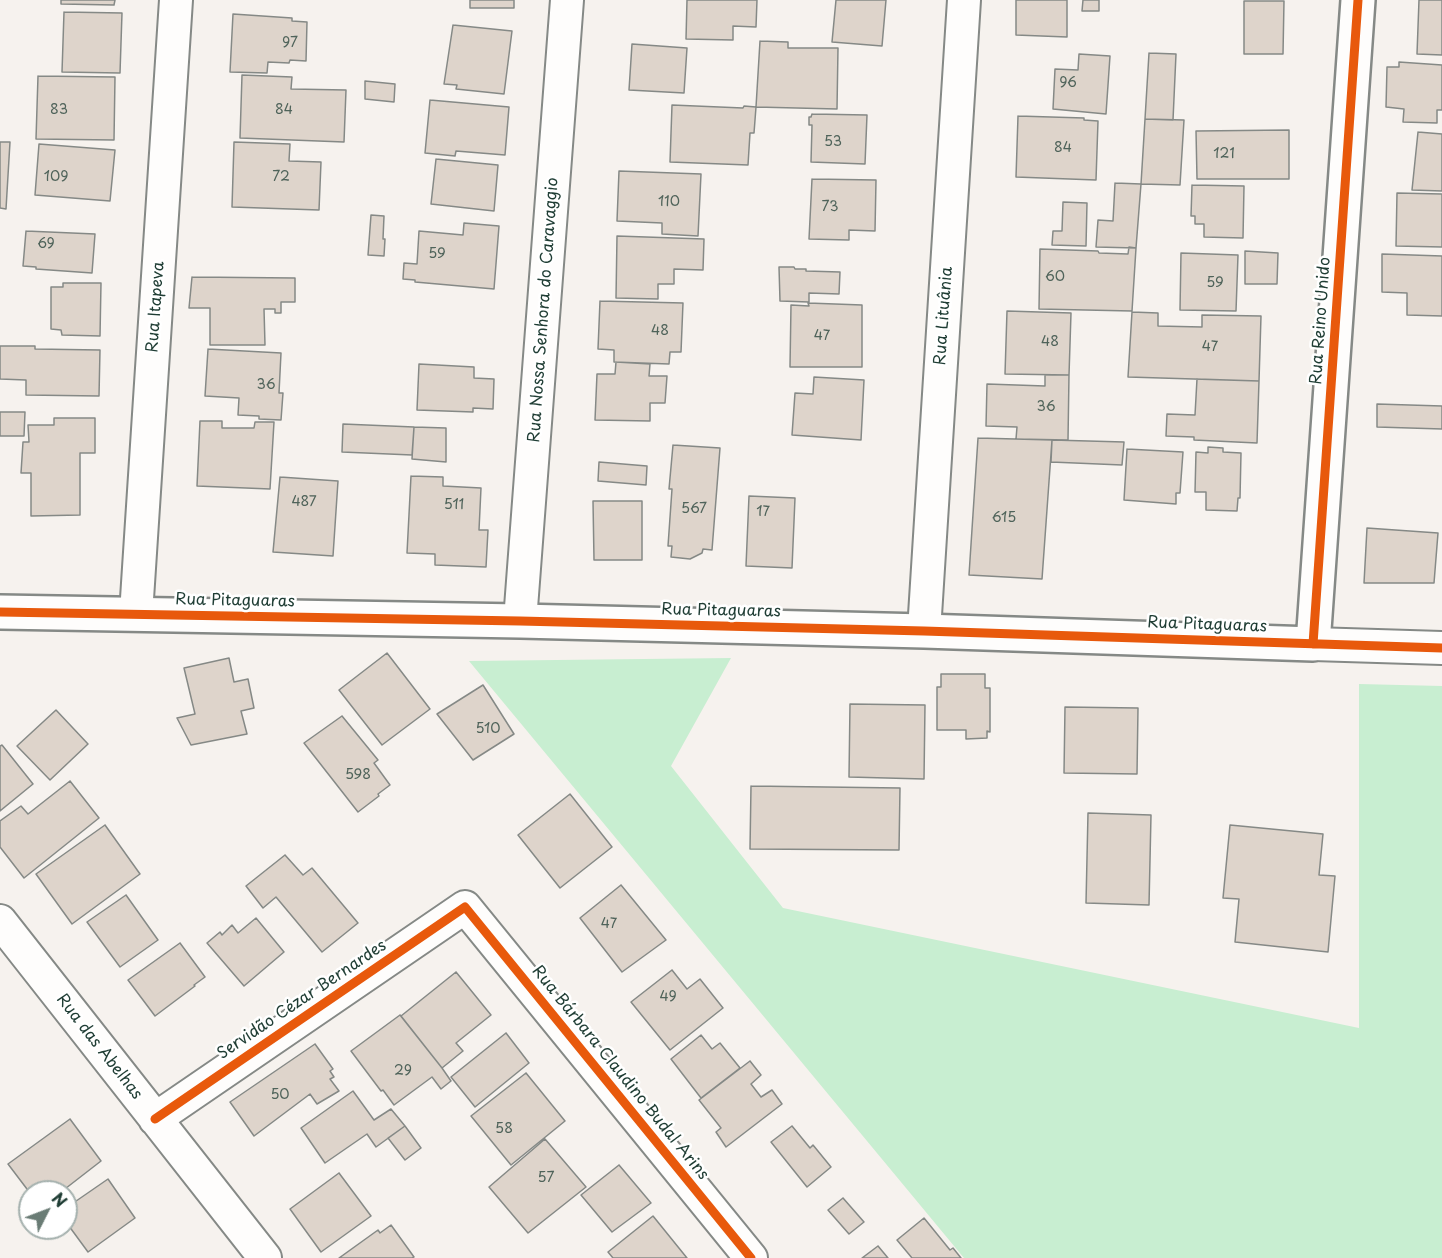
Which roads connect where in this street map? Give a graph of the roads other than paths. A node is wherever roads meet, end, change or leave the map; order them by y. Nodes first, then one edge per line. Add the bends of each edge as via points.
1 (176, 0) edge
2 (567, 0) edge
3 (964, 0) edge
4 (1358, 0) edge
5 (0, 612) edge
6 (136, 614) junction
7 (520, 621) junction
8 (924, 631) junction
9 (1313, 644) junction
10 (1442, 648) edge
11 (465, 907) joint
12 (0, 921) edge
13 (155, 1119) junction
14 (265, 1258) edge
15 (752, 1258) edge

1 - 6 street, Rua Itapeva
2 - 7 street, Rua Nossa Senhora do Caravaggio
3 - 8 street, Rua Lituânia
4 - 9 street, Rua Reino Unido
5 - 6 street, Rua Pitaguaras
6 - 7 street, Rua Pitaguaras
7 - 8 street, Rua Pitaguaras
8 - 9 street, Rua Pitaguaras
9 - 10 street, Rua Pitaguaras
11 - 13 street, Servidão Cézar Bernardes
11 - 15 street, Rua Bárbara Claudino Budal Arins
12 - 13 street, Rua das Abelhas
13 - 14 street, Rua das Abelhas

